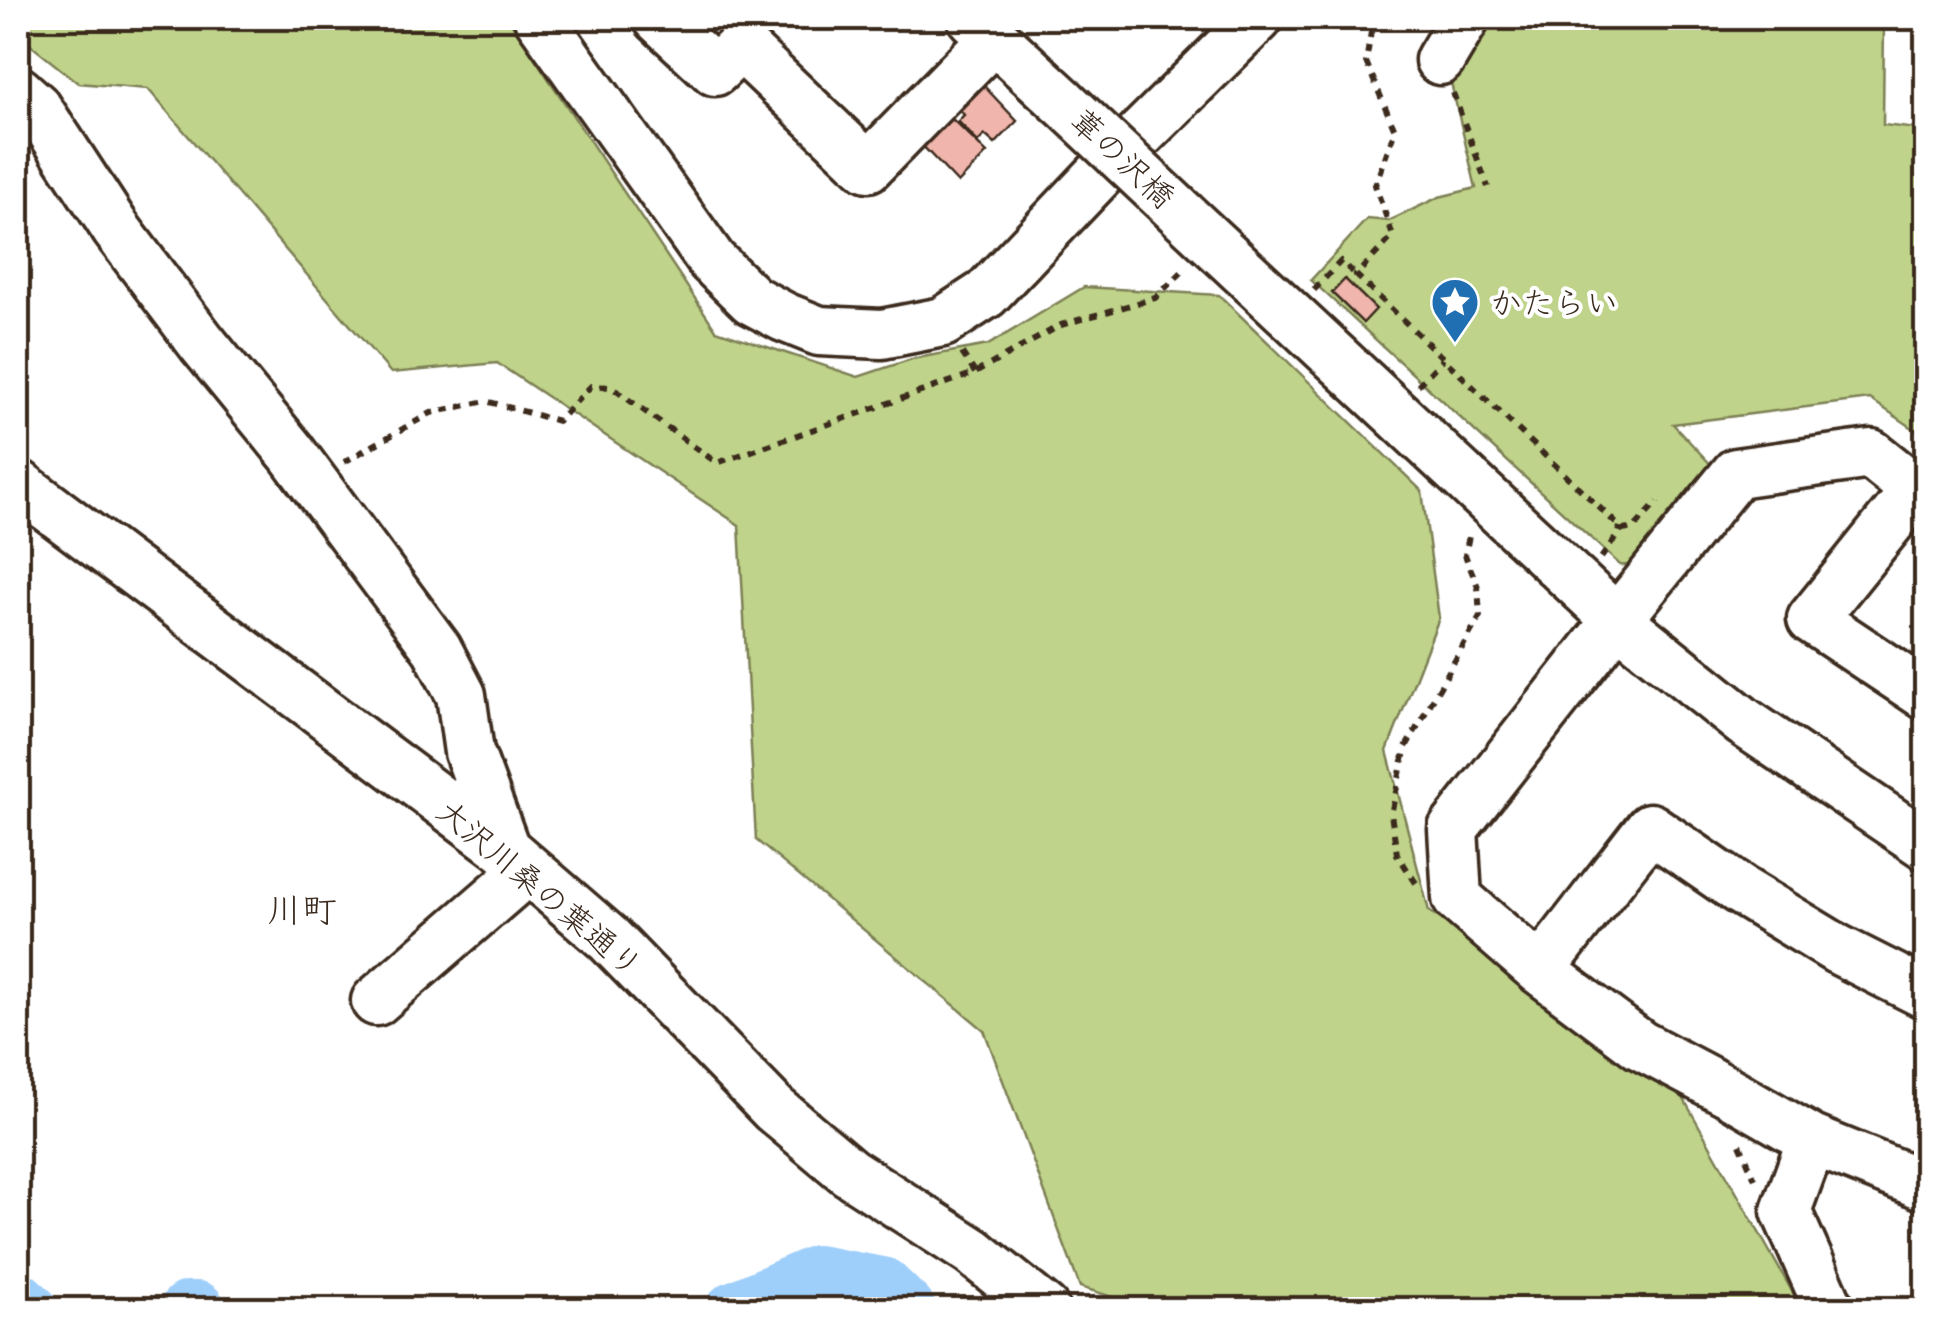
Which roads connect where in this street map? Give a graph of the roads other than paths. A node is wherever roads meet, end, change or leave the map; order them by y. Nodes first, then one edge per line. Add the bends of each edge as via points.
1 (539, 18) edge
2 (658, 18) edge
3 (1258, 18) edge
4 (1464, 18) edge
5 (983, 28) edge
6 (1440, 60) road end
7 (18, 91) edge
8 (18, 484) edge
9 (1921, 494) edge
10 (1617, 620) junction
11 (1926, 695) edge
12 (1926, 845) edge
13 (516, 860) junction
14 (1540, 970) junction
15 (1926, 994) edge
16 (376, 1001) dead end
17 (1812, 1140) junction
18 (1926, 1186) edge
19 (1045, 1310) edge
20 (1830, 1310) edge

1 - 3 street via 712,261 752,300 819,331 882,334 943,322 986,294
2 - 5 street via 716,71 741,46 868,167
4 - 6 street
5 - 10 street, 葦の沢橋, bridge
7 - 13 street via 37,108 126,244 438,649 461,696 470,752
8 - 13 street, 大沢川桑の葉通り
9 - 10 street via 1871,454 1736,473
9 - 11 street via 1812,619
10 - 12 street, 葦の沢橋 via 1744,722
10 - 14 street via 1453,829 1457,898
13 - 16 street
13 - 19 street, 大沢川桑の葉通り via 609,939 774,1109 849,1172 973,1252
14 - 15 street via 1650,828 1837,949
14 - 17 street via 1640,1044
17 - 18 street
17 - 20 street via 1786,1211

